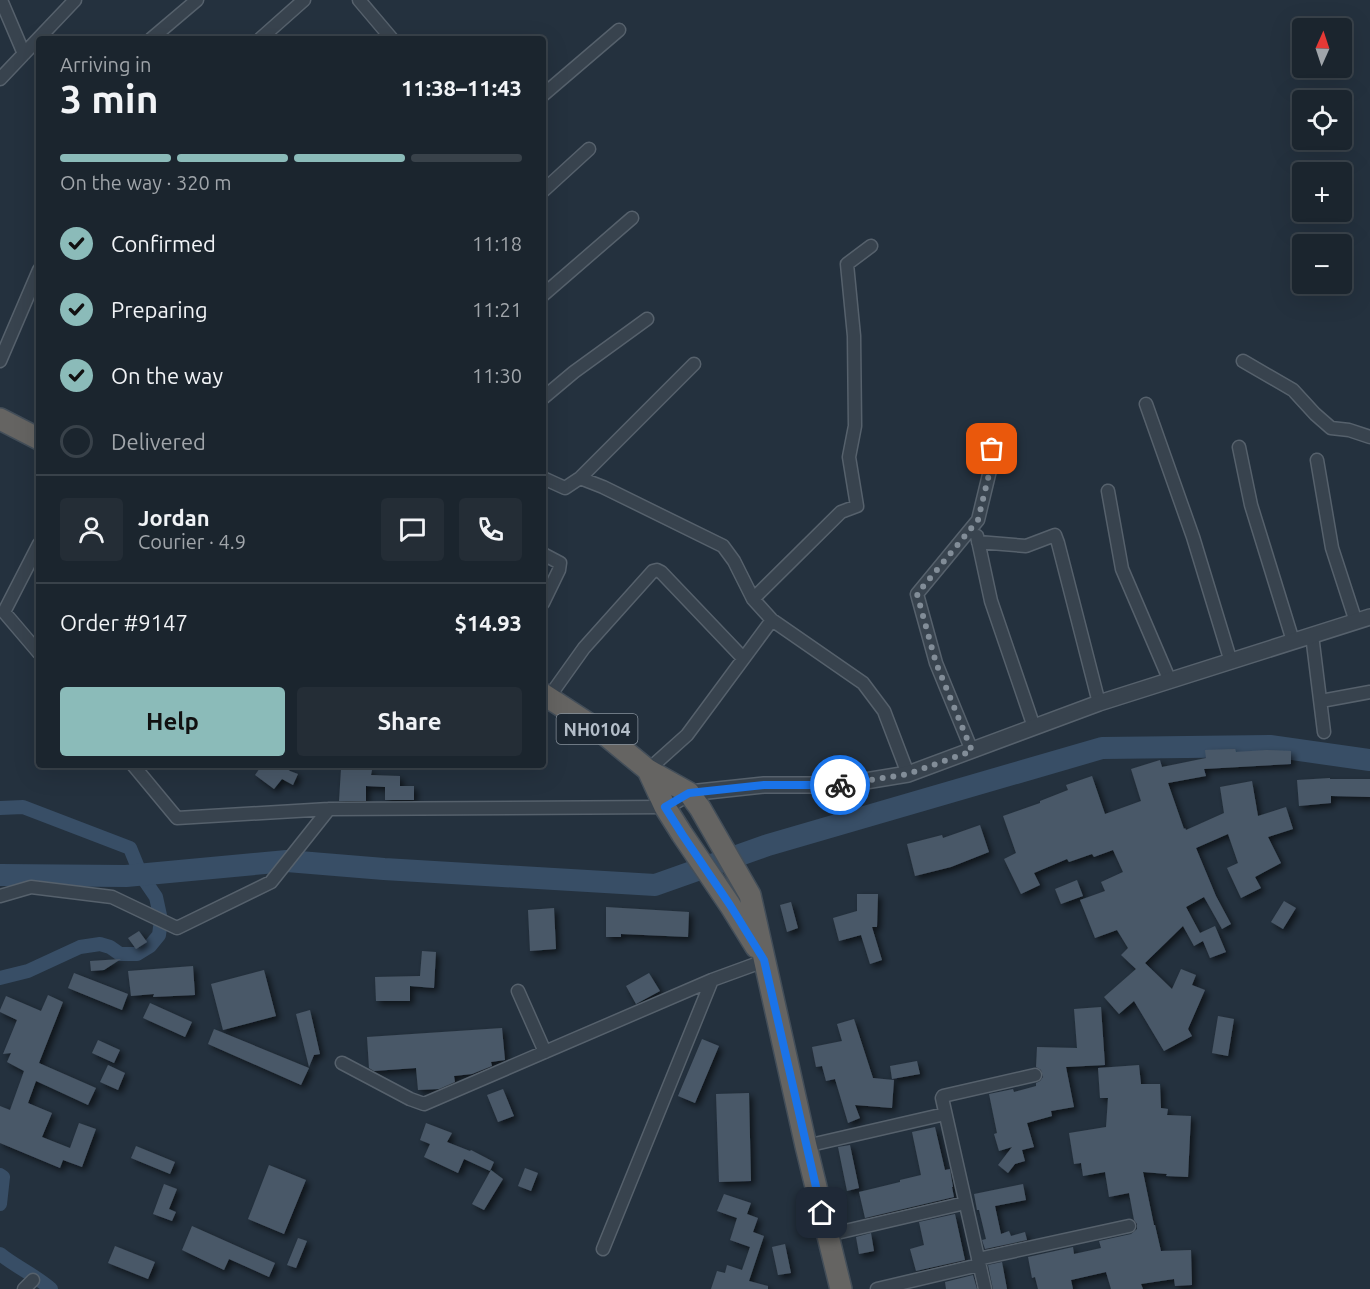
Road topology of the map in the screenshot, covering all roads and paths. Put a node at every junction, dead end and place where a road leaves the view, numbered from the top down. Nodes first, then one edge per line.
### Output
1 (75, 0) edge
2 (197, 0) edge
3 (304, 0) edge
4 (359, 0) edge
5 (4, 3) edge
6 (619, 30) dead end
7 (43, 36) edge
8 (155, 36) edge
9 (263, 36) edge
10 (384, 36) edge
11 (36, 44) edge
12 (24, 54) junction
13 (0, 79) edge
14 (546, 92) edge
15 (589, 149) dead end
16 (546, 188) edge
17 (632, 218) dead end
18 (871, 246) dead end
19 (36, 277) edge
20 (546, 292) edge
21 (647, 319) dead end
22 (0, 361) edge
23 (1243, 361) dead end
24 (694, 364) dead end
25 (546, 395) edge
26 (1146, 404) dead end
27 (0, 419) edge
28 (993, 436) dead end
29 (1370, 437) edge
30 (36, 438) edge
31 (1239, 447) dead end
32 (1317, 460) dead end
33 (580, 478) junction
34 (546, 479) edge
35 (1108, 491) dead end
36 (974, 524) junction
37 (978, 542) junction
38 (36, 550) edge
39 (546, 556) edge
40 (546, 597) edge
41 (753, 599) junction
42 (772, 620) junction
43 (1363, 620) edge
44 (1312, 635) junction
45 (1293, 641) junction
46 (36, 649) edge
47 (743, 658) junction
48 (1231, 662) junction
49 (1170, 681) junction
50 (1370, 692) edge
51 (546, 695) edge
52 (1321, 701) junction
53 (1099, 703) junction
54 (1034, 727) junction
55 (1324, 732) dead end
56 (972, 751) junction
57 (135, 768) edge
58 (648, 770) junction
59 (908, 774) junction
60 (694, 800) junction
61 (665, 807) junction
62 (328, 809) junction
63 (0, 896) edge
64 (764, 960) junction
65 (712, 980) junction
66 (518, 990) dead end
67 (545, 1052) junction
68 (342, 1063) dead end
69 (1035, 1075) dead end
70 (945, 1114) junction
71 (806, 1146) junction
72 (965, 1203) junction
73 (1129, 1226) dead end
74 (828, 1235) junction
75 (603, 1249) dead end
76 (979, 1262) junction
77 (841, 1289) edge
78 (877, 1289) edge
79 (985, 1289) edge

1 - 7 street
2 - 8 street
3 - 9 street
4 - 10 street
5 - 12 street
6 - 14 street
11 - 12 street
12 - 13 street
15 - 16 street
17 - 20 street
18 - 41 street
19 - 22 street
21 - 25 street
23 - 29 street
24 - 33 street
26 - 48 street
27 - 30 highway
28 - 36 street
31 - 45 street
32 - 43 street
33 - 34 street
33 - 41 street
35 - 49 street
36 - 37 street
36 - 56 street
37 - 53 street
37 - 54 street
38 - 46 street
39 - 40 street
41 - 42 street
42 - 47 street
42 - 59 street
43 - 44 street
44 - 45 street
44 - 52 street
45 - 48 street
47 - 51 street
47 - 58 street
48 - 49 street
49 - 53 street
50 - 52 street
51 - 58 highway, NH0104
52 - 55 street
53 - 54 street
54 - 56 street
56 - 59 street
57 - 62 street
58 - 60 highway, NH0104
58 - 61 highway, NH0104
59 - 60 street
60 - 61 street
60 - 64 highway, NH0104
61 - 62 street
61 - 64 highway, NH0104
62 - 63 street
64 - 65 street
64 - 71 highway, NH0104
65 - 67 street
65 - 75 street
66 - 67 street
67 - 68 street
69 - 70 street
70 - 71 street
70 - 72 street
71 - 74 highway, NH0104
72 - 74 street
72 - 76 street
73 - 76 street
74 - 77 highway, NH0104
76 - 78 street
76 - 79 street

